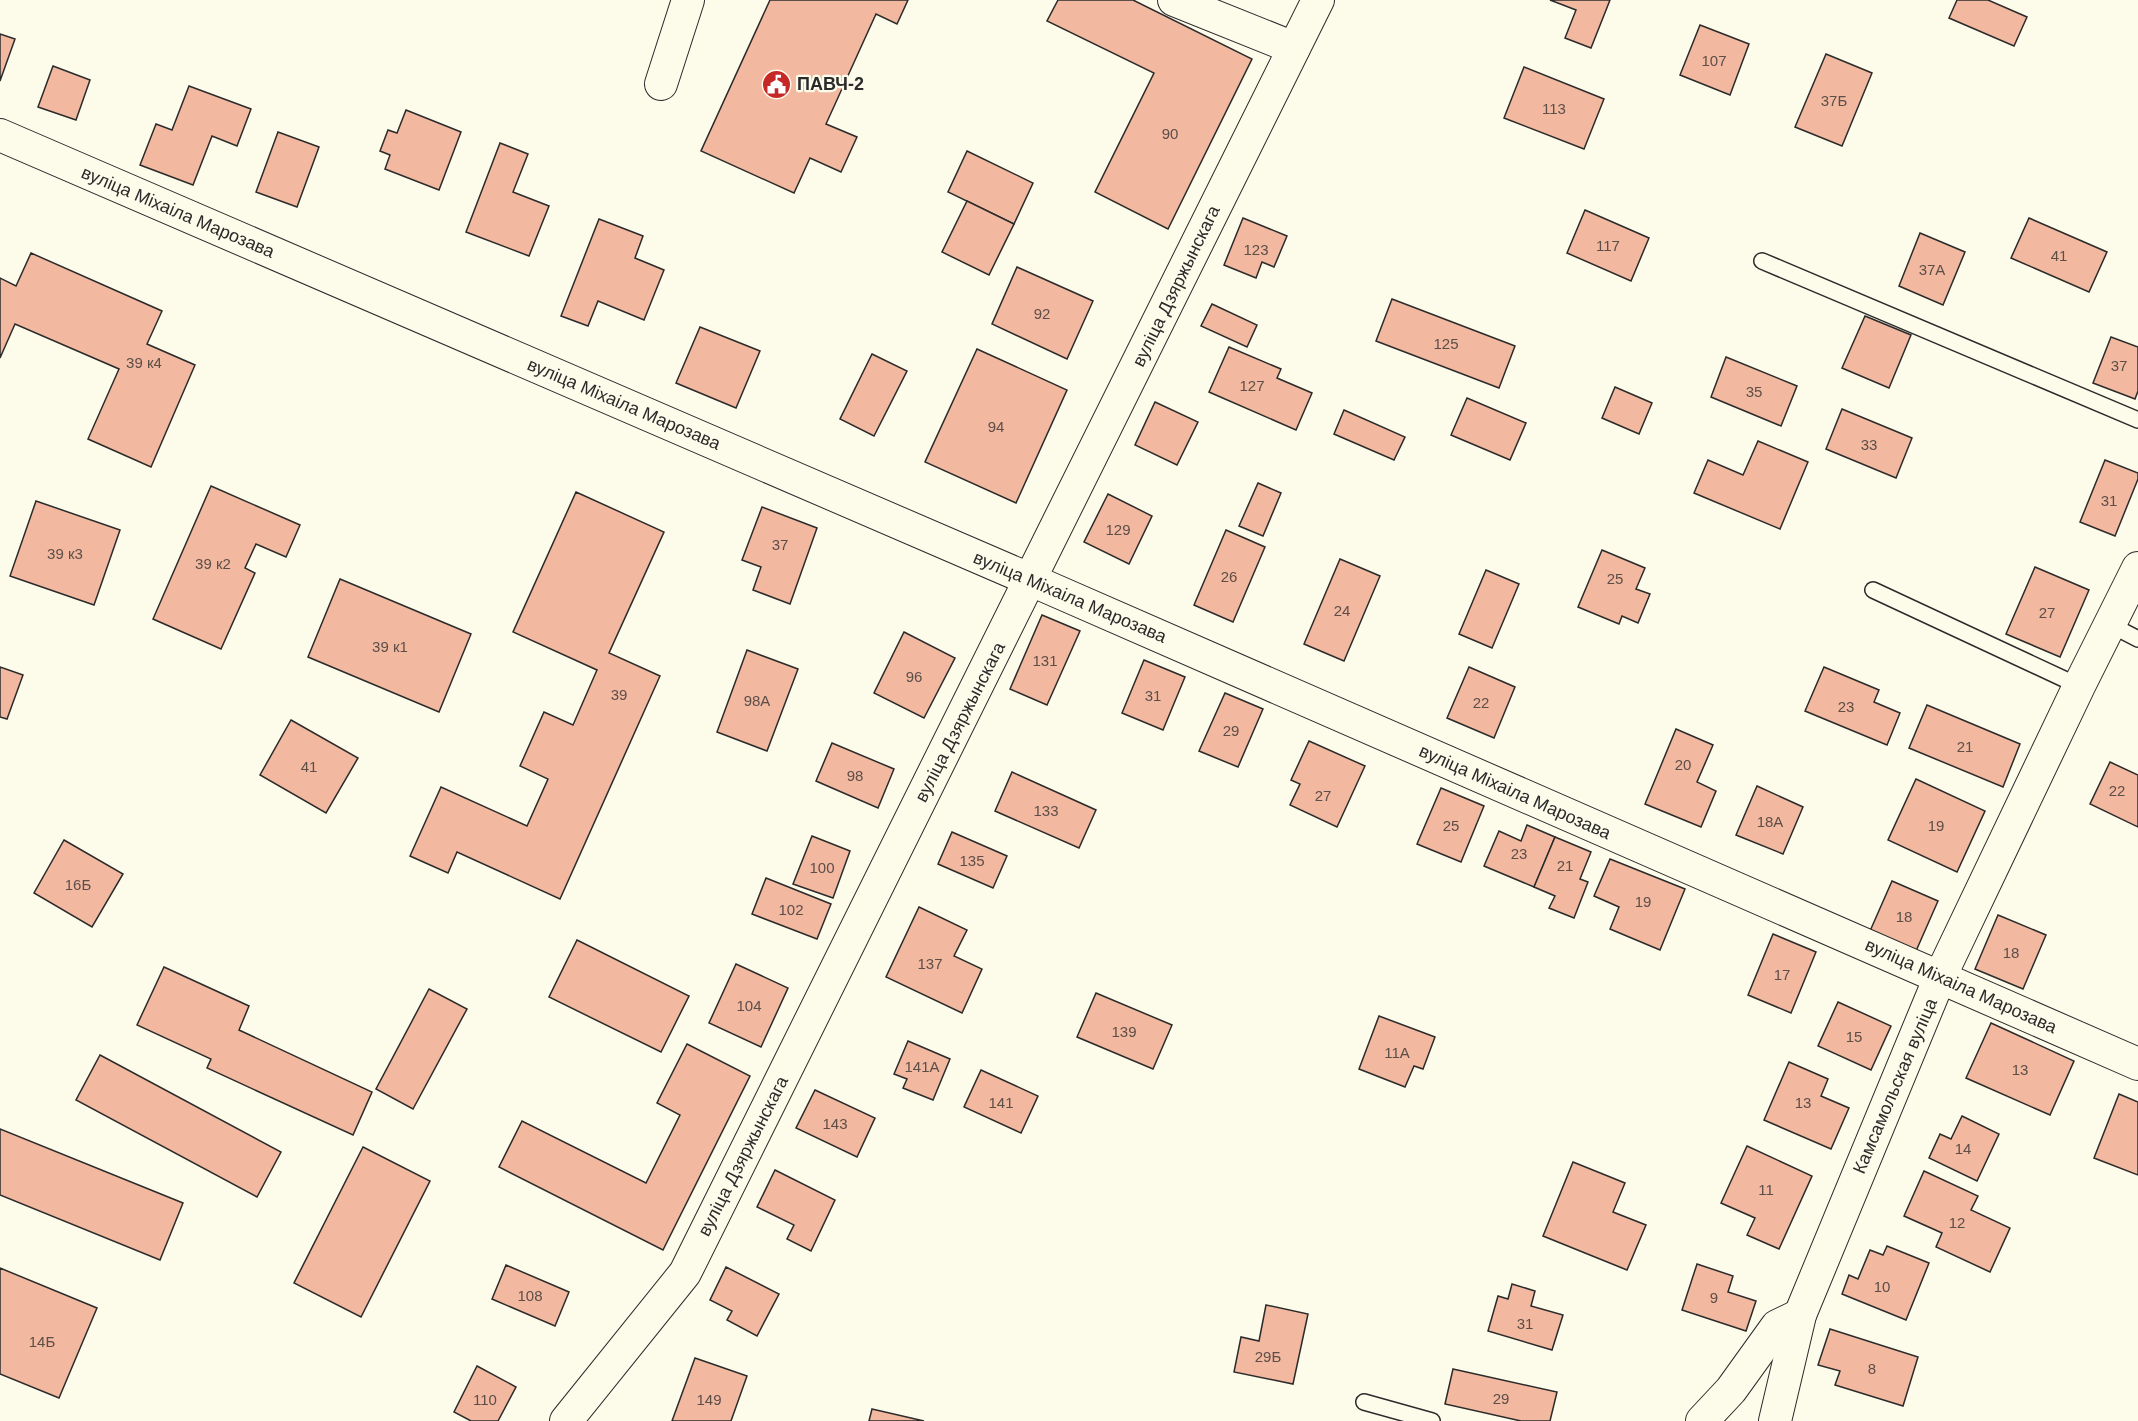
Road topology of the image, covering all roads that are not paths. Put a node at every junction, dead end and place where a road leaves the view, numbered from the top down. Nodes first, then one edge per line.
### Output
1 (688, 0) edge
2 (1174, 0) edge
3 (1318, 0) edge
4 (1294, 48) junction
5 (661, 84) dead end
6 (0, 135) edge
7 (1762, 261) dead end
8 (2138, 420) edge
9 (2138, 568) edge
10 (1031, 580) junction
11 (1873, 590) dead end
12 (2110, 625) junction
13 (2138, 639) edge
14 (2079, 686) junction
15 (1940, 977) junction
16 (2138, 1064) edge
17 (1800, 1315) junction
18 (1364, 1402) dead end
19 (566, 1421) edge
20 (1432, 1421) edge
21 (1702, 1421) edge
22 (1774, 1421) edge

1 - 5 street
2 - 4 street
3 - 4 street, вуліца Дзяржынскага
4 - 10 street, вуліца Дзяржынскага
6 - 10 street, вуліца Міхаіла Марозава
7 - 8 lane
9 - 12 street, Камсамольская вуліца
10 - 15 street, вуліца Міхаіла Марозава
10 - 19 street, вуліца Дзяржынскага
11 - 14 lane
12 - 13 lane
12 - 14 street, Камсамольская вуліца
14 - 15 street, Камсамольская вуліца
15 - 16 street, вуліца Міхаіла Марозава
15 - 17 street, Камсамольская вуліца
17 - 21 street
17 - 22 street, Камсамольская вуліца
18 - 20 lane

